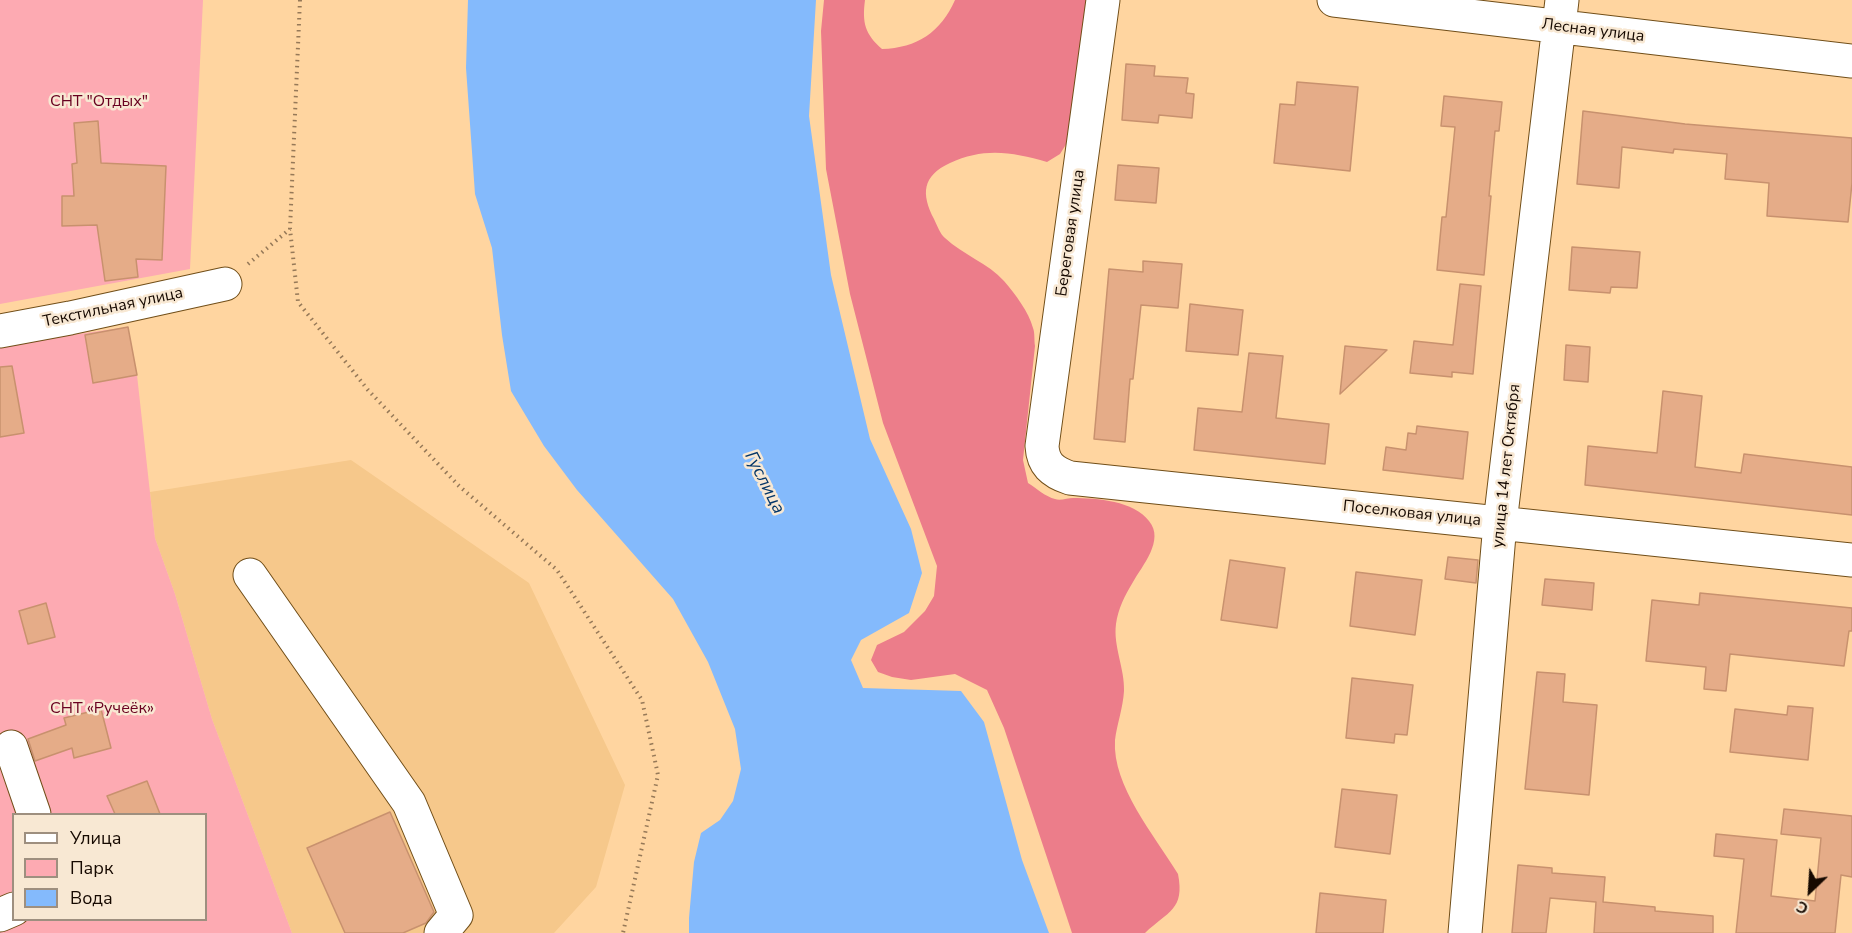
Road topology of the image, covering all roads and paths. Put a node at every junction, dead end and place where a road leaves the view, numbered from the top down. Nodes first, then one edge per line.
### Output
1 (300, 0) edge
2 (1103, 0) edge
3 (1334, 0) edge
4 (1561, 13) edge
5 (1852, 61) edge
6 (290, 229) junction
7 (225, 284) joint
8 (0, 331) edge
9 (1047, 465) joint
10 (1500, 523) junction
11 (1852, 560) edge
12 (250, 575) dead end
13 (10, 747) dead end
14 (33, 813) edge
15 (441, 933) edge
16 (623, 933) edge
17 (1464, 933) edge

1 - 6 path
2 - 9 street, Береговая улица
3 - 4 street, Лесная улица
4 - 5 street, Лесная улица
4 - 10 street, улица 14 лет Октября
6 - 7 path
6 - 16 path
7 - 8 street, Текстильная улица
9 - 10 street, Поселковая улица
10 - 11 street, Поселковая улица
10 - 17 street, улица 14 лет Октября
12 - 15 street
13 - 14 street

